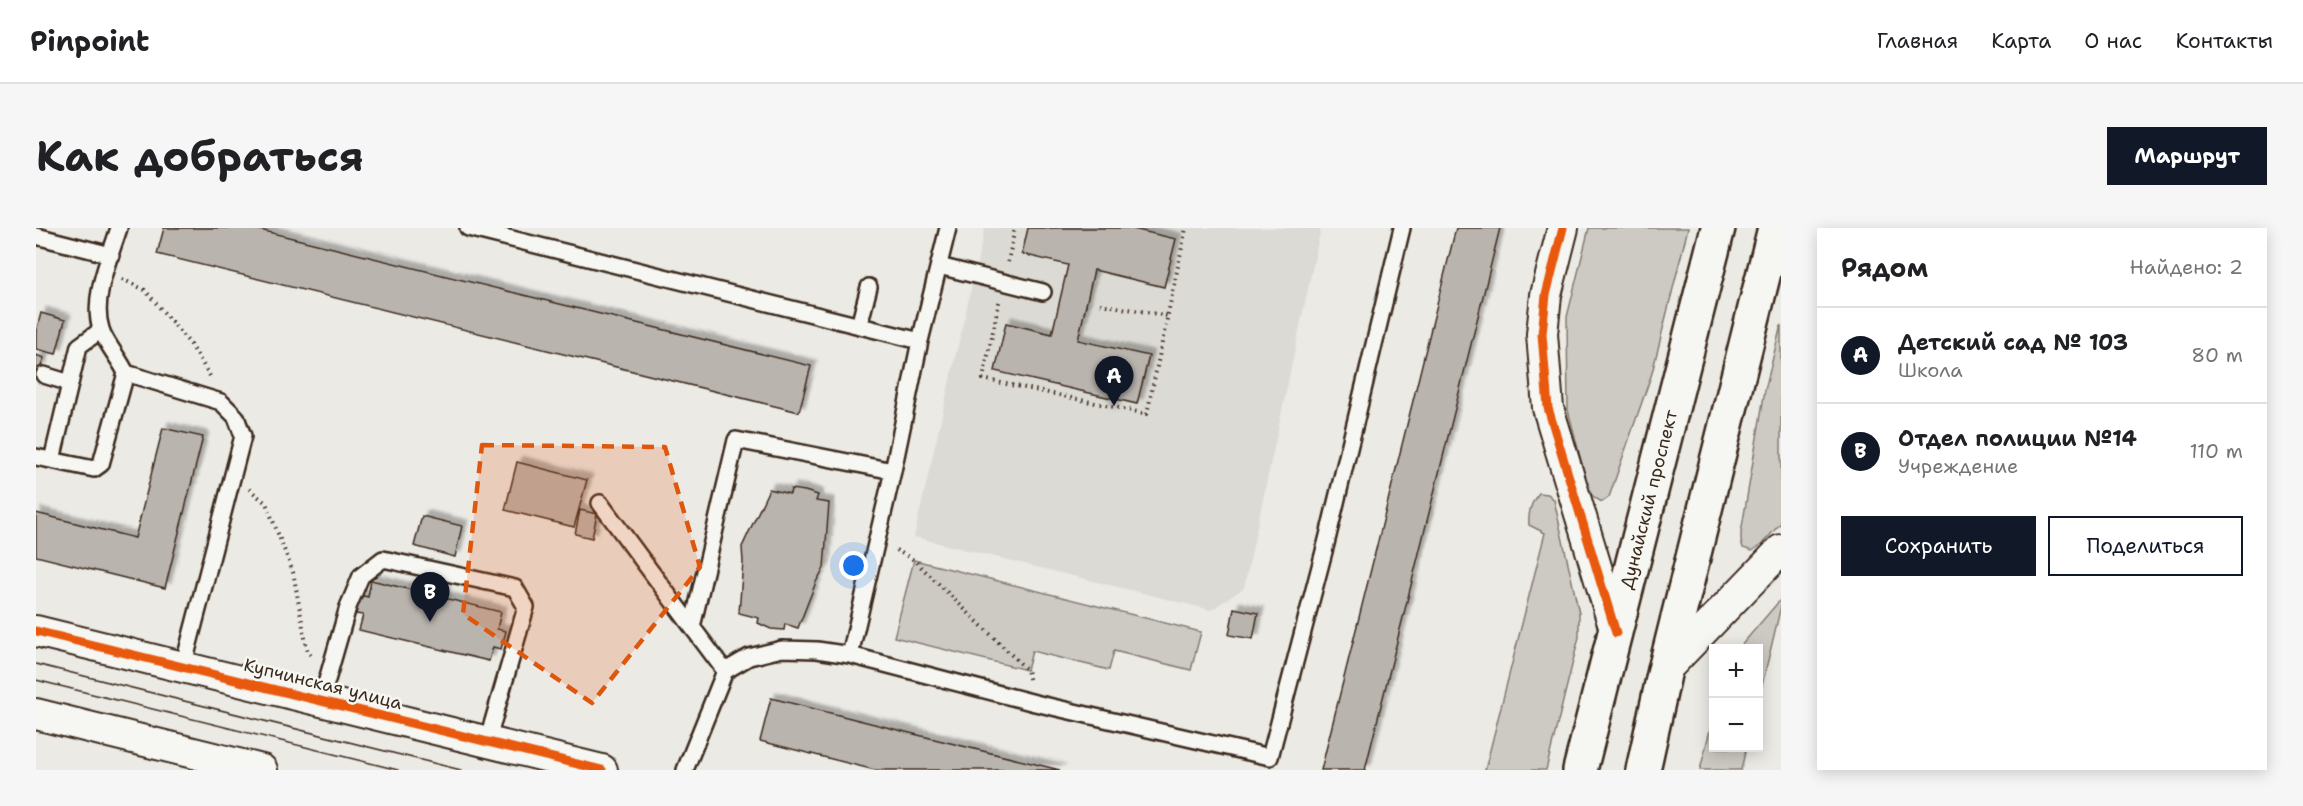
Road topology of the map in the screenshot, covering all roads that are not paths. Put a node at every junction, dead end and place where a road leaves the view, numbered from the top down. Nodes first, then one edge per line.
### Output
1 (119, 228) edge
2 (468, 228) edge
3 (948, 228) edge
4 (1402, 228) edge
5 (1563, 228) edge
6 (1718, 228) edge
7 (1775, 228) edge
8 (36, 236) edge
9 (111, 255) junction
10 (939, 266) junction
11 (869, 288) dead end
12 (1043, 292) dead end
13 (860, 326) junction
14 (101, 330) junction
15 (920, 341) junction
16 (126, 373) junction
17 (44, 375) dead end
18 (70, 383) junction
19 (36, 457) edge
20 (52, 460) junction
21 (893, 471) junction
22 (600, 503) dead end
23 (1781, 550) edge
24 (692, 627) junction
25 (36, 631) edge
26 (1616, 633) junction
27 (850, 655) junction
28 (183, 667) junction
29 (1665, 670) junction
30 (725, 671) junction
31 (321, 701) junction
32 (36, 714) edge
33 (487, 742) junction
34 (189, 761) edge
35 (262, 770) edge
36 (602, 770) edge
37 (685, 770) edge
38 (1580, 770) edge
39 (1643, 770) edge

1 - 9 lane
2 - 13 lane
3 - 10 lane
4 - 27 lane
5 - 26 street
6 - 26 main road, Дунайский проспект
7 - 29 main road
8 - 9 lane
9 - 14 lane
10 - 12 lane
10 - 15 lane
11 - 13 lane
13 - 15 lane
14 - 16 lane
14 - 18 lane
15 - 21 lane
16 - 20 lane
16 - 28 lane
17 - 18 lane
18 - 20 lane
19 - 20 lane
21 - 24 lane
21 - 27 lane
22 - 24 lane
23 - 29 street
24 - 30 lane
25 - 28 street, Купчинская улица
26 - 38 main road, Дунайский проспект
27 - 30 lane
28 - 31 street, Купчинская улица
29 - 39 main road
30 - 37 lane
31 - 33 street, Купчинская улица
31 - 33 lane
32 - 34 street
33 - 36 street, Купчинская улица
34 - 35 street

